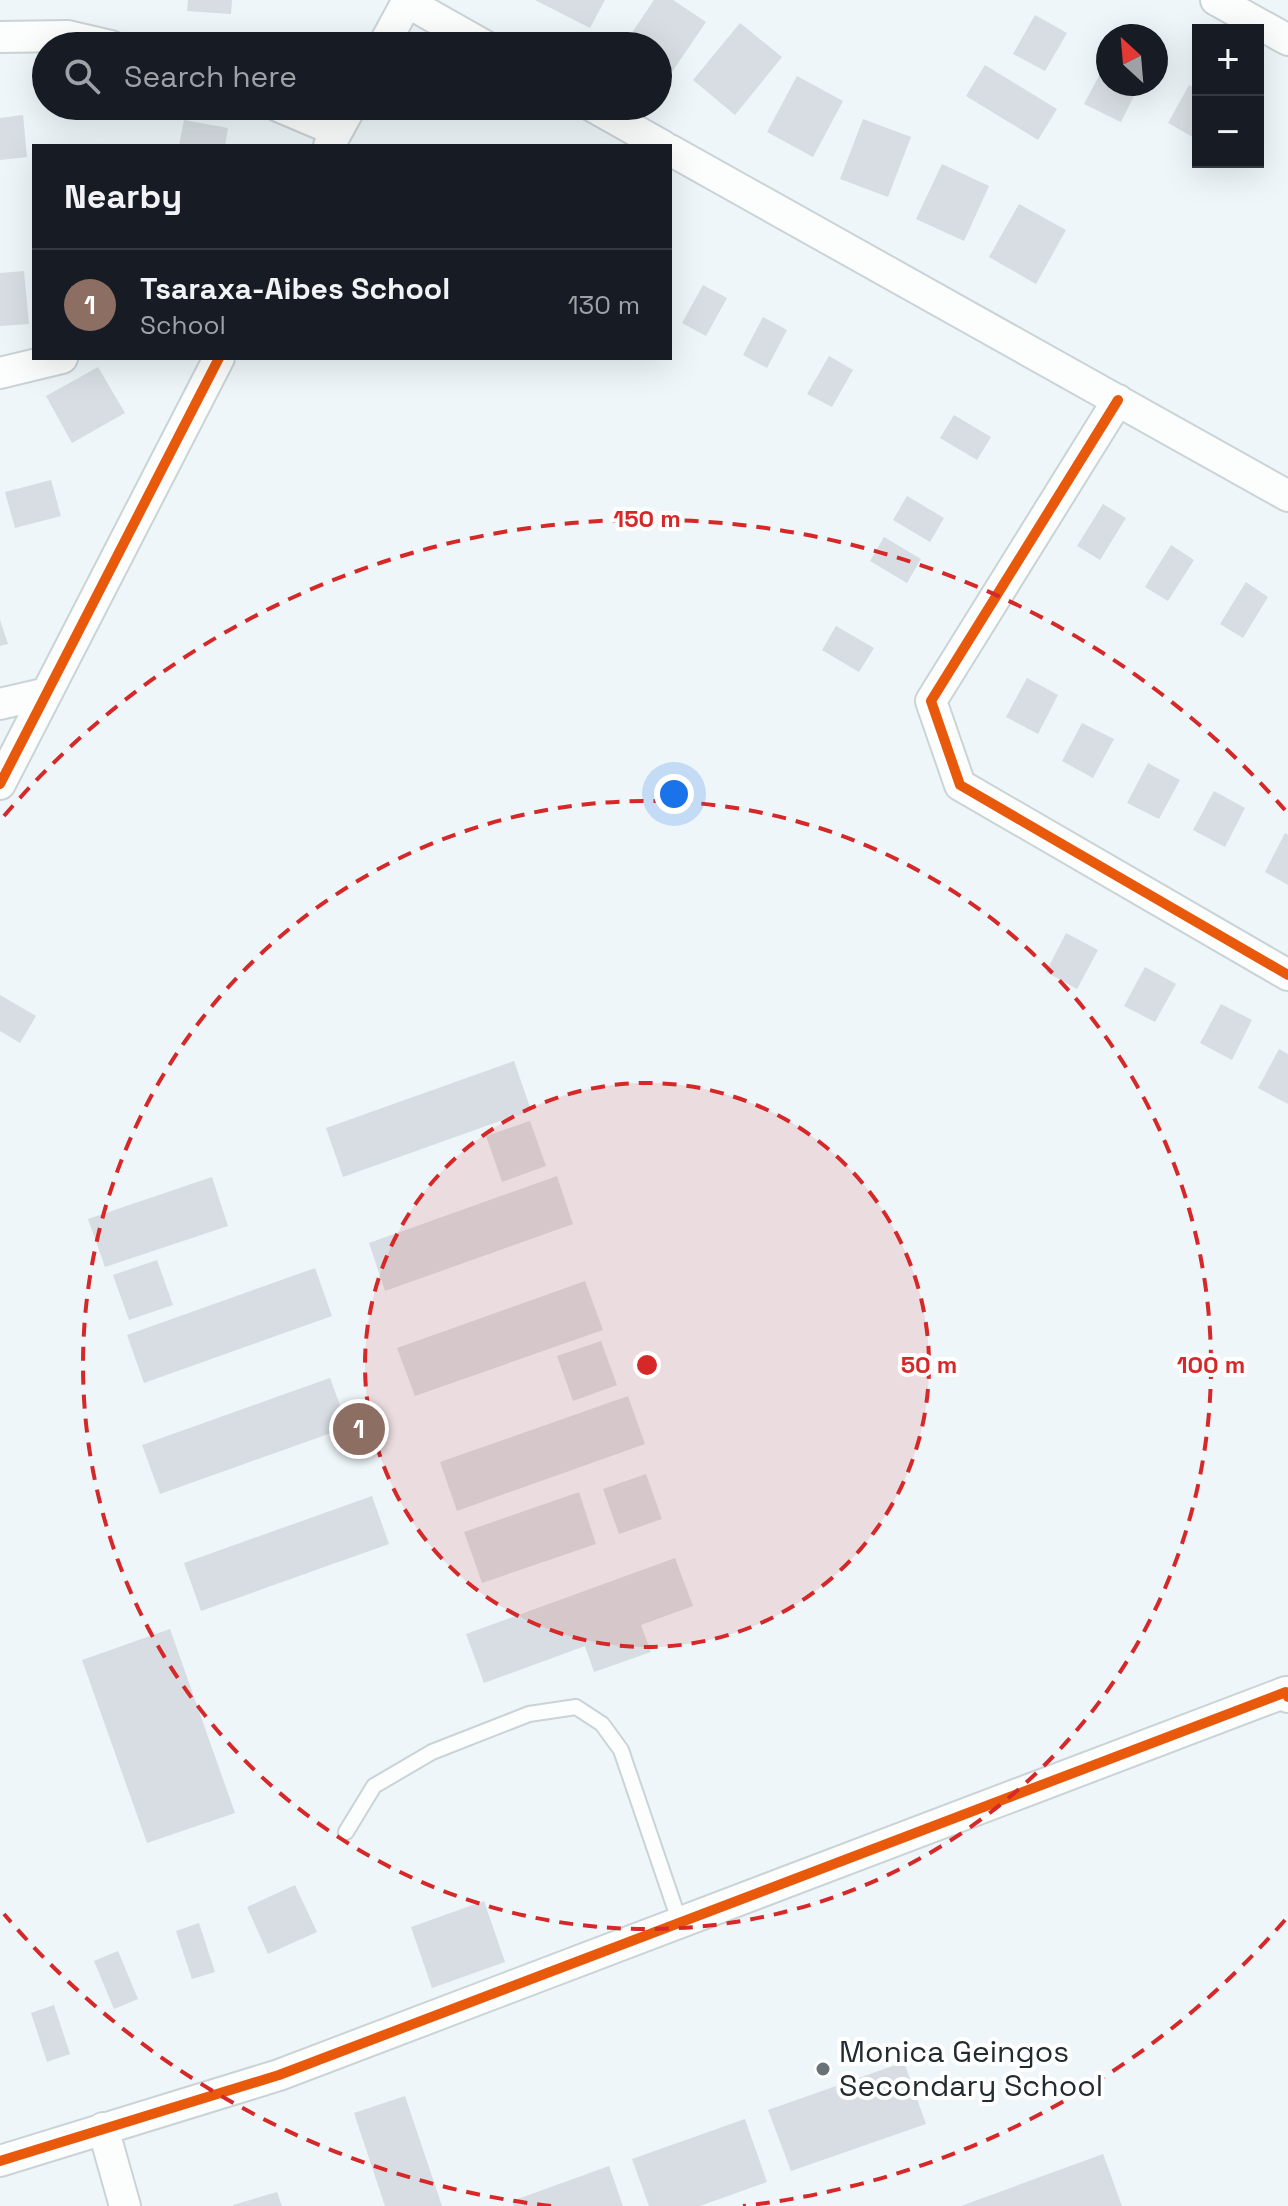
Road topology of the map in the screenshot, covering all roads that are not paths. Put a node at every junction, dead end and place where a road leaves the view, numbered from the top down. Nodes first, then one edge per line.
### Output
1 (1216, 0) edge
2 (408, 1) edge
3 (391, 32) edge
4 (461, 32) edge
5 (0, 37) edge
6 (32, 37) edge
7 (1288, 40) edge
8 (317, 120) edge
9 (617, 120) edge
10 (339, 128) edge
11 (659, 144) edge
12 (672, 151) edge
13 (54, 360) edge
14 (218, 360) edge
15 (0, 373) edge
16 (1118, 400) junction
17 (1288, 496) edge
18 (47, 693) junction
19 (0, 704) edge
20 (0, 784) edge
21 (1288, 975) edge
22 (1287, 1693) edge
23 (346, 1832) dead end
24 (680, 1923) junction
25 (103, 2128) junction
26 (0, 2161) edge
27 (125, 2206) edge

1 - 7 street
2 - 3 street
2 - 4 street
5 - 6 street
8 - 10 street
9 - 11 street
12 - 16 street
13 - 15 street
14 - 18 street
16 - 17 street
16 - 21 street
18 - 19 street
18 - 20 street
22 - 24 street
23 - 24 lane
24 - 25 street
25 - 26 street
25 - 27 street

